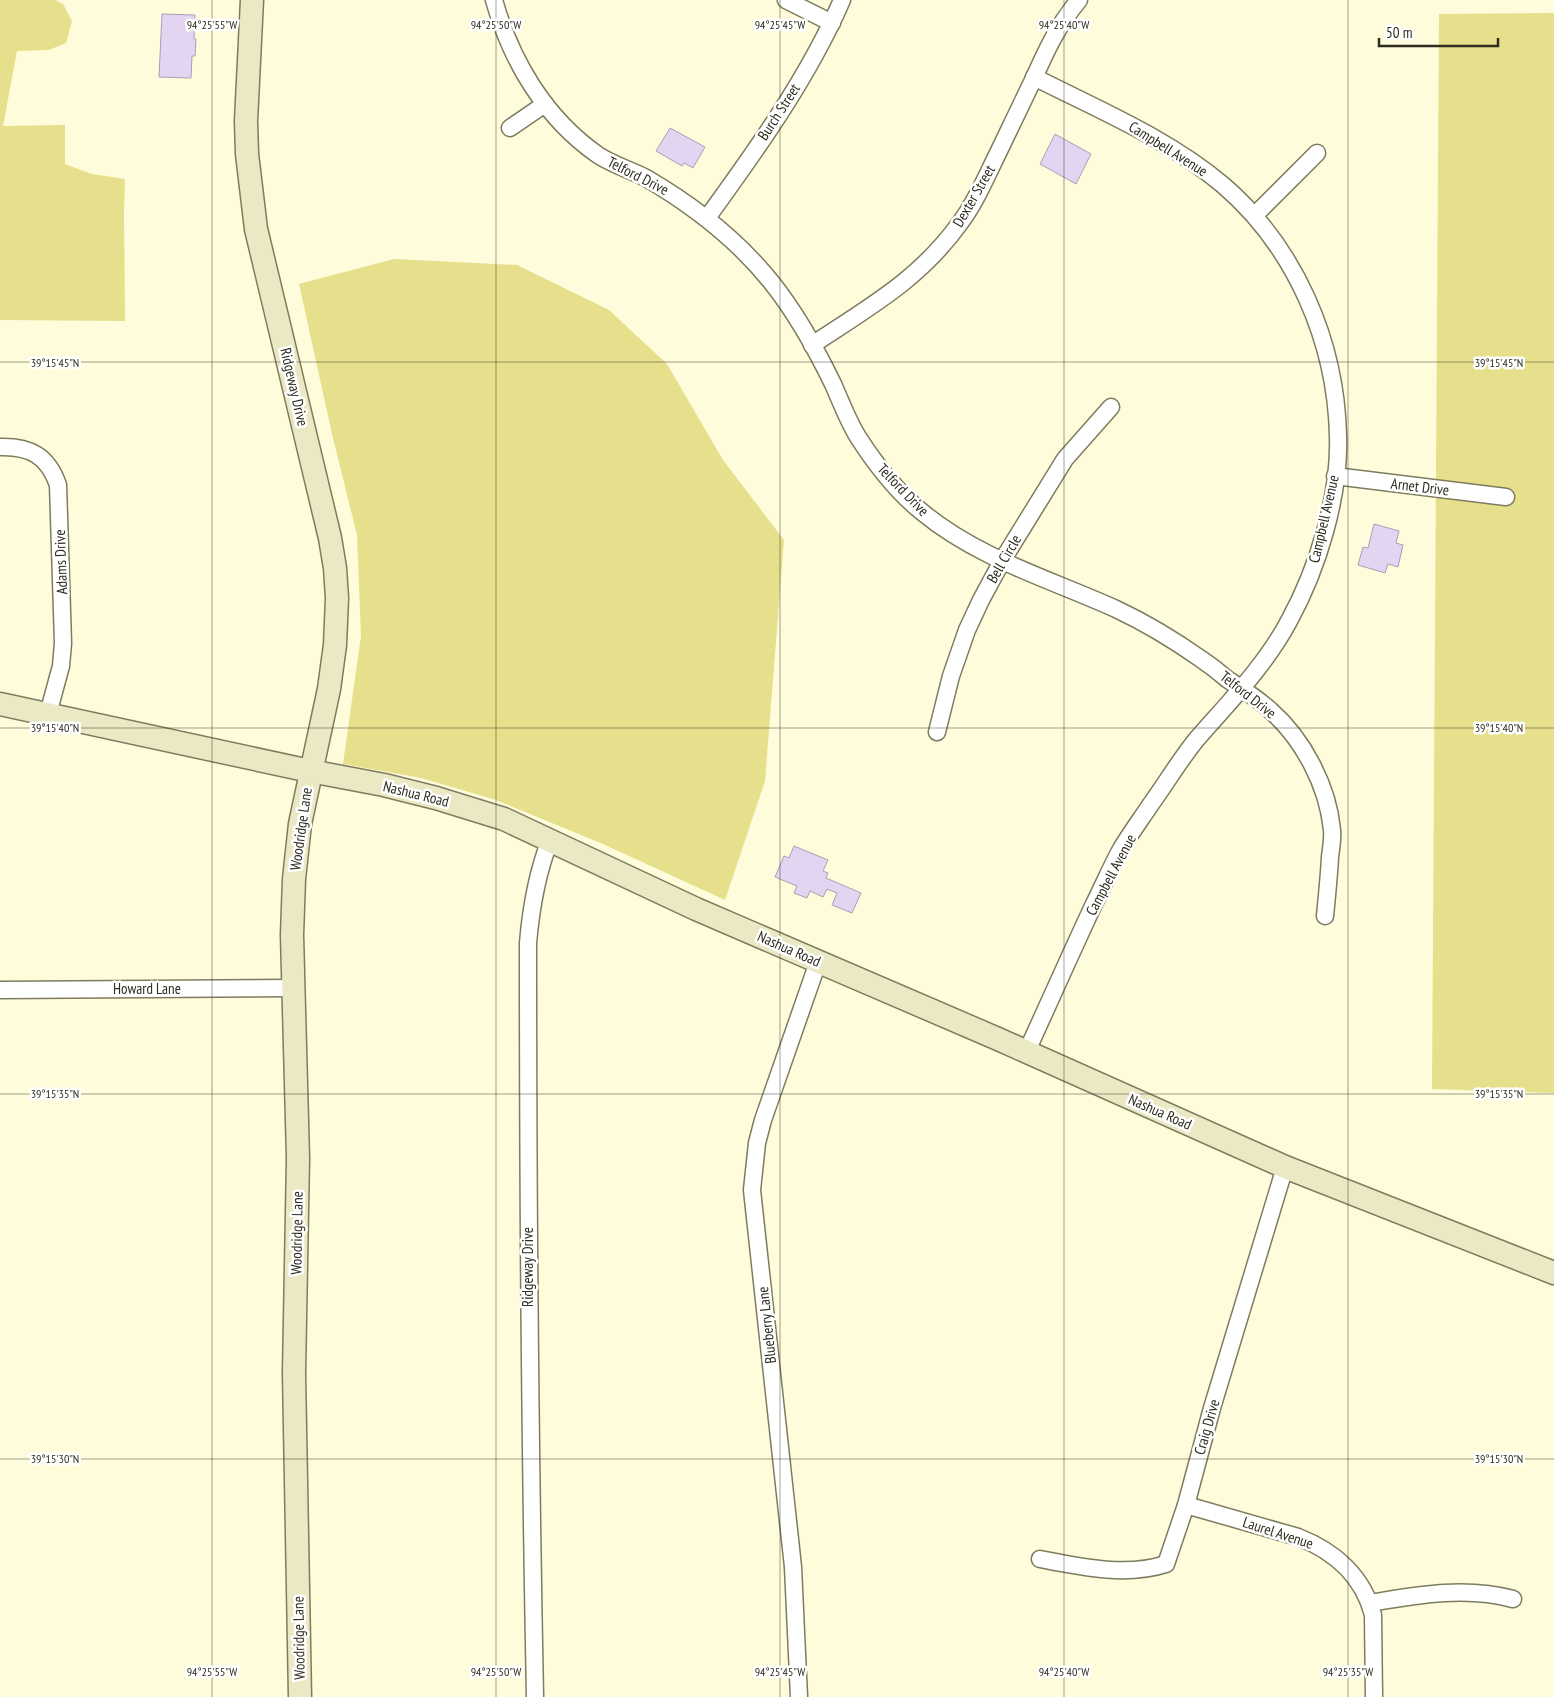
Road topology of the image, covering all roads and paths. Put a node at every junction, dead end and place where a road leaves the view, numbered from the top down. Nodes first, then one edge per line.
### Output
1 (252, 0) edge
2 (494, 0) edge
3 (786, 0) edge
4 (842, 0) edge
5 (1079, 0) edge
6 (832, 23) junction
7 (1034, 77) junction
8 (545, 104) junction
9 (510, 128) dead end
10 (1317, 153) dead end
11 (1254, 215) junction
12 (707, 218) junction
13 (812, 345) junction
14 (1111, 407) dead end
15 (0, 447) edge
16 (1335, 476) junction
17 (1506, 497) dead end
18 (1002, 561) junction
19 (1242, 688) junction
20 (0, 704) edge
21 (48, 714) junction
22 (937, 732) dead end
23 (310, 771) junction
24 (550, 840) junction
25 (1325, 916) dead end
26 (818, 962) junction
27 (294, 988) junction
28 (0, 990) edge
29 (1026, 1052) junction
30 (1285, 1167) junction
31 (1554, 1273) edge
32 (1186, 1505) junction
33 (1040, 1559) dead end
34 (1513, 1599) dead end
35 (1370, 1603) junction
36 (300, 1697) edge
37 (534, 1697) edge
38 (799, 1697) edge
39 (1374, 1697) edge

1 - 23 street, Ridgeway Drive
2 - 8 street, Telford Drive
3 - 6 street
4 - 6 street, Burch Street
5 - 7 street, Dexter Street
6 - 12 street, Burch Street
7 - 11 street, Campbell Avenue
7 - 13 street, Dexter Street
8 - 9 street
8 - 12 street, Telford Drive
10 - 11 street
11 - 16 street, Campbell Avenue
12 - 13 street, Telford Drive
13 - 18 street, Telford Drive
14 - 18 street, Bell Circle
15 - 21 street, Adams Drive
16 - 17 street, Arnet Drive
16 - 19 street, Campbell Avenue
18 - 19 street, Telford Drive
18 - 22 street, Bell Circle
19 - 25 street, Telford Drive
19 - 29 street, Campbell Avenue
20 - 21 street, Nashua Road
21 - 23 street, Nashua Road
23 - 24 street, Nashua Road
23 - 27 street, Woodridge Lane
24 - 26 street, Nashua Road
24 - 37 street, Ridgeway Drive
26 - 29 street, Nashua Road
26 - 38 street, Blueberry Lane
27 - 28 street, Howard Lane
27 - 36 street, Woodridge Lane
29 - 30 street, Nashua Road
30 - 31 street, Nashua Road
30 - 32 street, Craig Drive
32 - 33 street, Craig Drive
32 - 35 street, Laurel Avenue
34 - 35 street
35 - 39 street, Laurel Avenue

